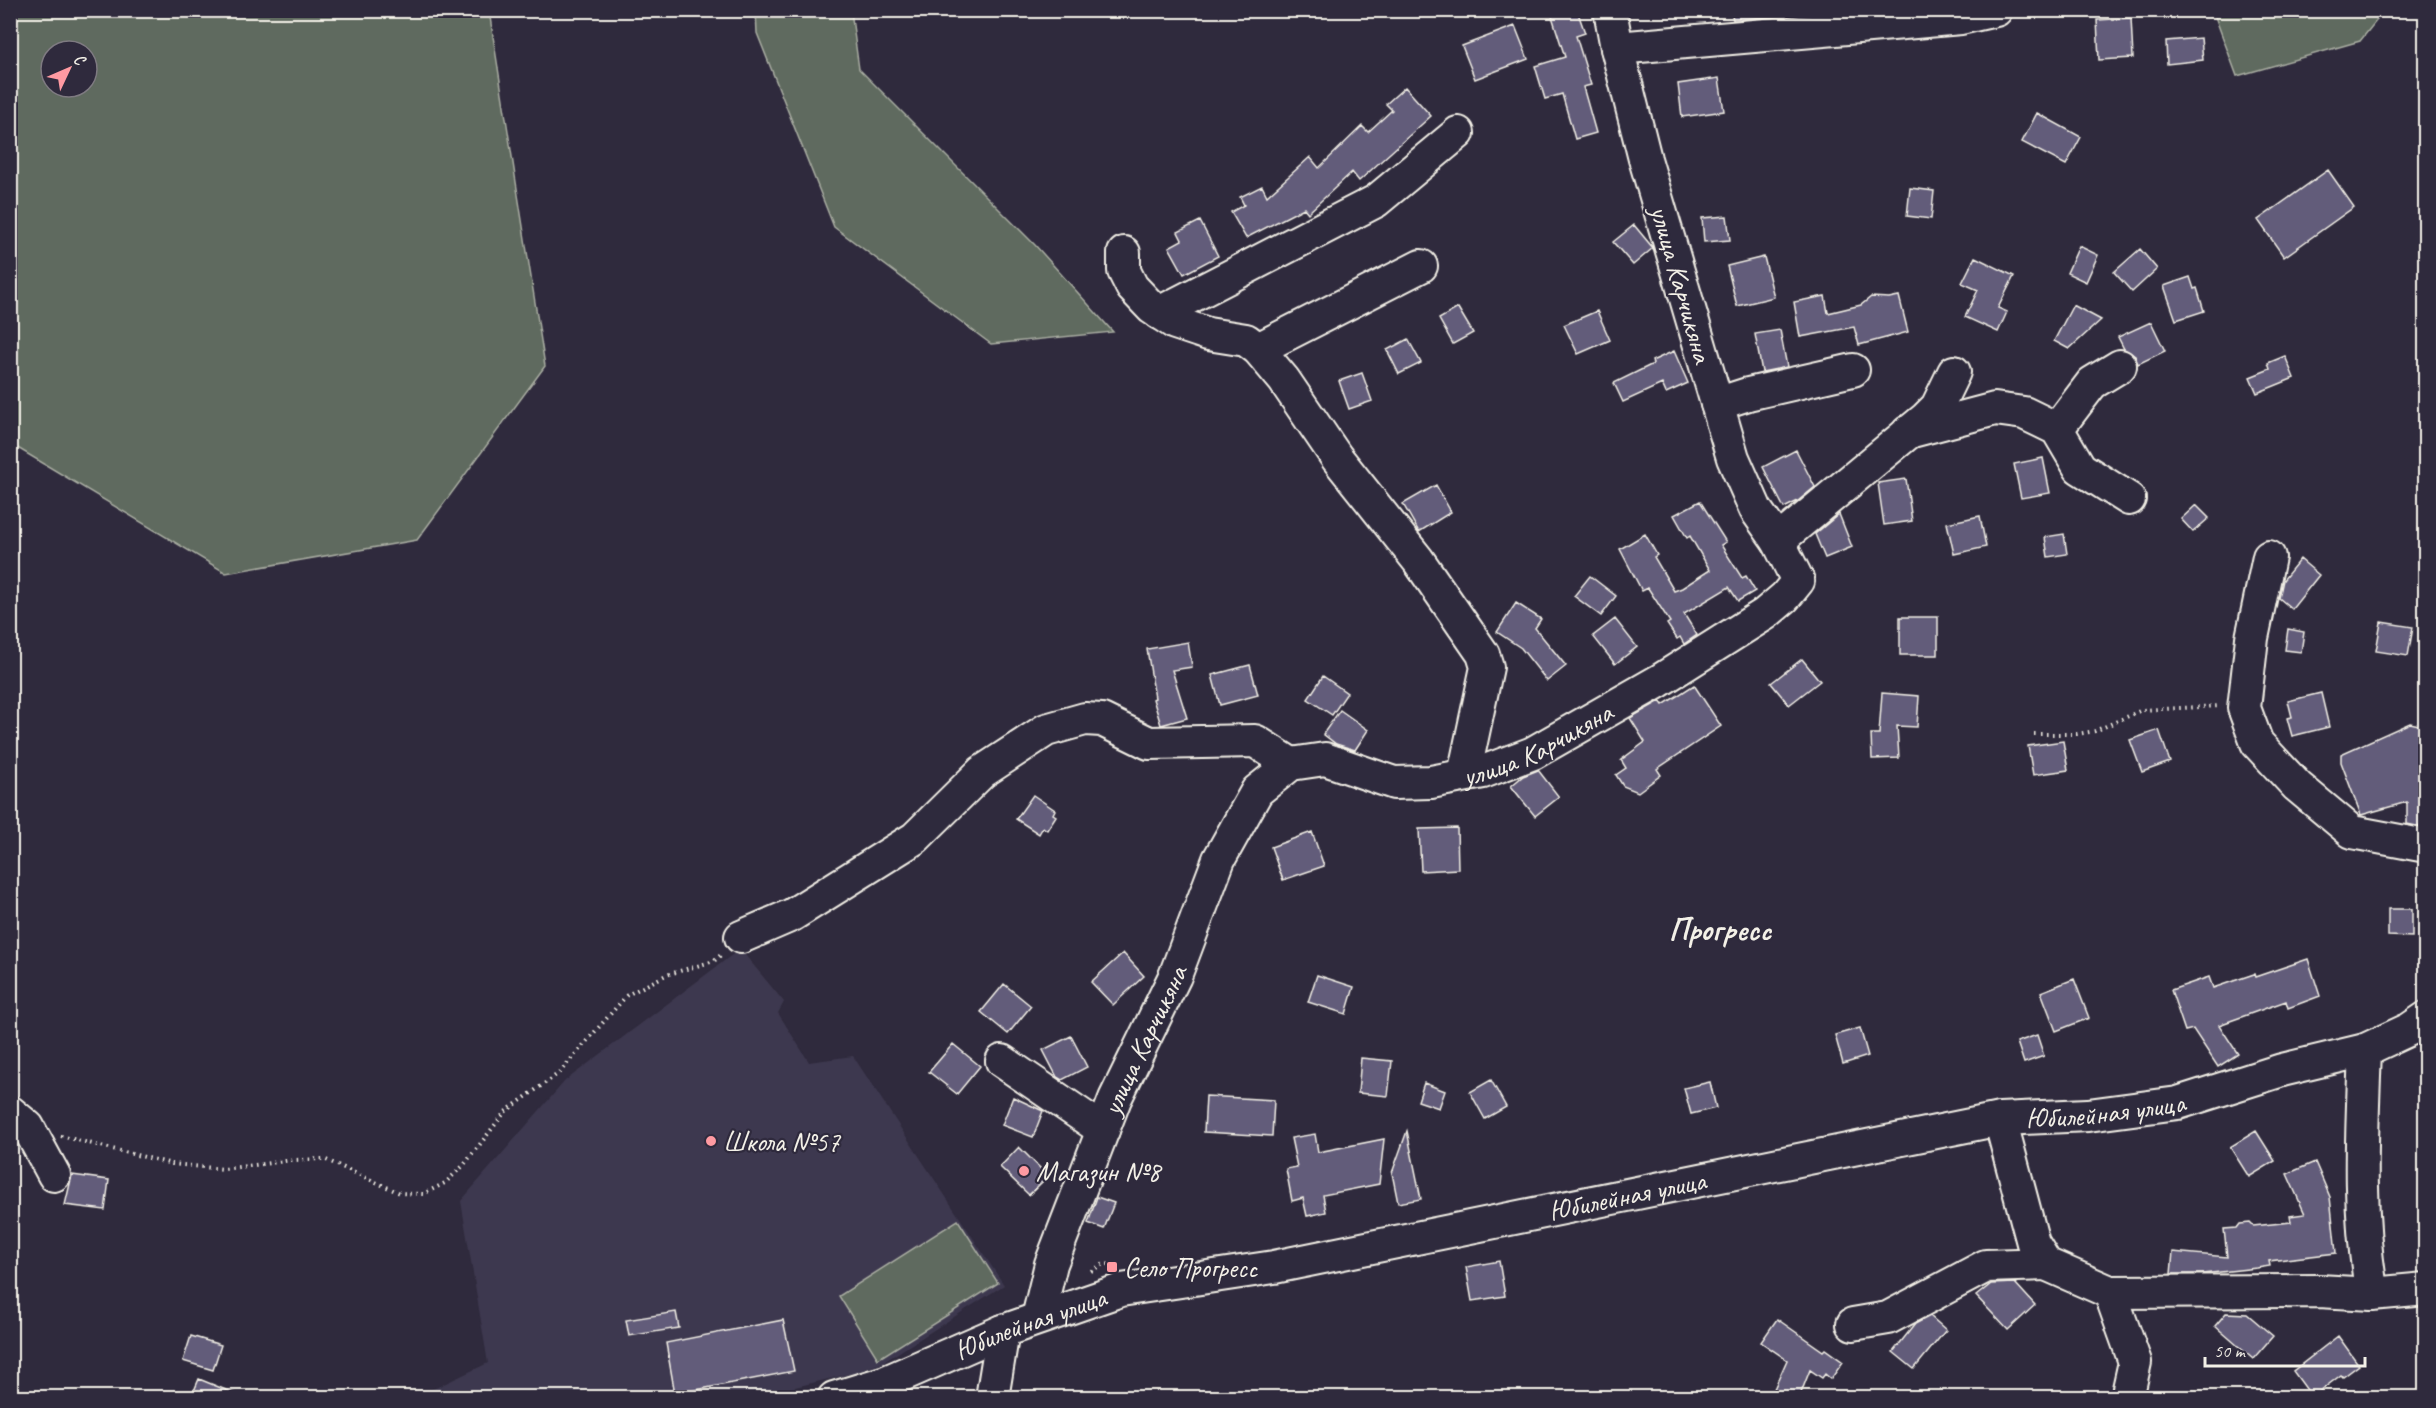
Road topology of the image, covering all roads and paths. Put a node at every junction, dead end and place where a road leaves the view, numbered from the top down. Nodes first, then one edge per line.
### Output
1 (1610, 10) edge
2 (1996, 10) edge
3 (1617, 48) junction
4 (1458, 133) dead end
5 (1124, 253) dead end
6 (1421, 267) dead end
7 (1159, 313) junction
8 (1258, 349) junction
9 (2120, 366) dead end
10 (1853, 370) dead end
11 (1954, 372) dead end
12 (1717, 404) junction
13 (2057, 429) junction
14 (1908, 432) junction
15 (2129, 499) dead end
16 (1778, 541) junction
17 (2269, 557) dead end
18 (2244, 708) junction
19 (2034, 734) dead end
20 (1291, 764) junction
21 (1464, 775) junction
22 (2426, 846) edge
23 (741, 937) joint
24 (2426, 1018) edge
25 (2365, 1050) junction
26 (1002, 1061) dead end
27 (2000, 1119) junction
28 (20, 1120) edge
29 (1102, 1130) junction
30 (54, 1175) dead end
31 (2046, 1264) junction
32 (2426, 1289) edge
33 (2110, 1292) junction
34 (2372, 1294) junction
35 (1038, 1318) junction
36 (1853, 1324) dead end
37 (1003, 1331) junction
38 (834, 1398) edge
39 (992, 1398) edge
40 (2127, 1398) edge

1 - 3 street, улица Карчикяна
2 - 3 street
3 - 12 street, улица Карчикяна
4 - 7 street
5 - 7 street
6 - 8 street
7 - 8 street
8 - 21 street
9 - 13 street
10 - 12 street
11 - 14 street
12 - 16 street, улица Карчикяна
13 - 14 street
13 - 15 street
14 - 16 street
16 - 21 street, улица Карчикяна
17 - 18 street
18 - 19 path
18 - 22 street
20 - 21 street, улица Карчикяна
20 - 23 street
20 - 29 street, улица Карчикяна
23 - 28 path
24 - 25 street, Юбилейная улица
25 - 27 street, Юбилейная улица
25 - 34 street
26 - 29 street
27 - 31 street
27 - 35 street, Юбилейная улица
28 - 30 street
29 - 35 street, улица Карчикяна
31 - 33 street
31 - 36 street
32 - 34 street
33 - 34 street
33 - 40 street
35 - 37 street, Юбилейная улица
37 - 38 street, Юбилейная улица
37 - 39 street

